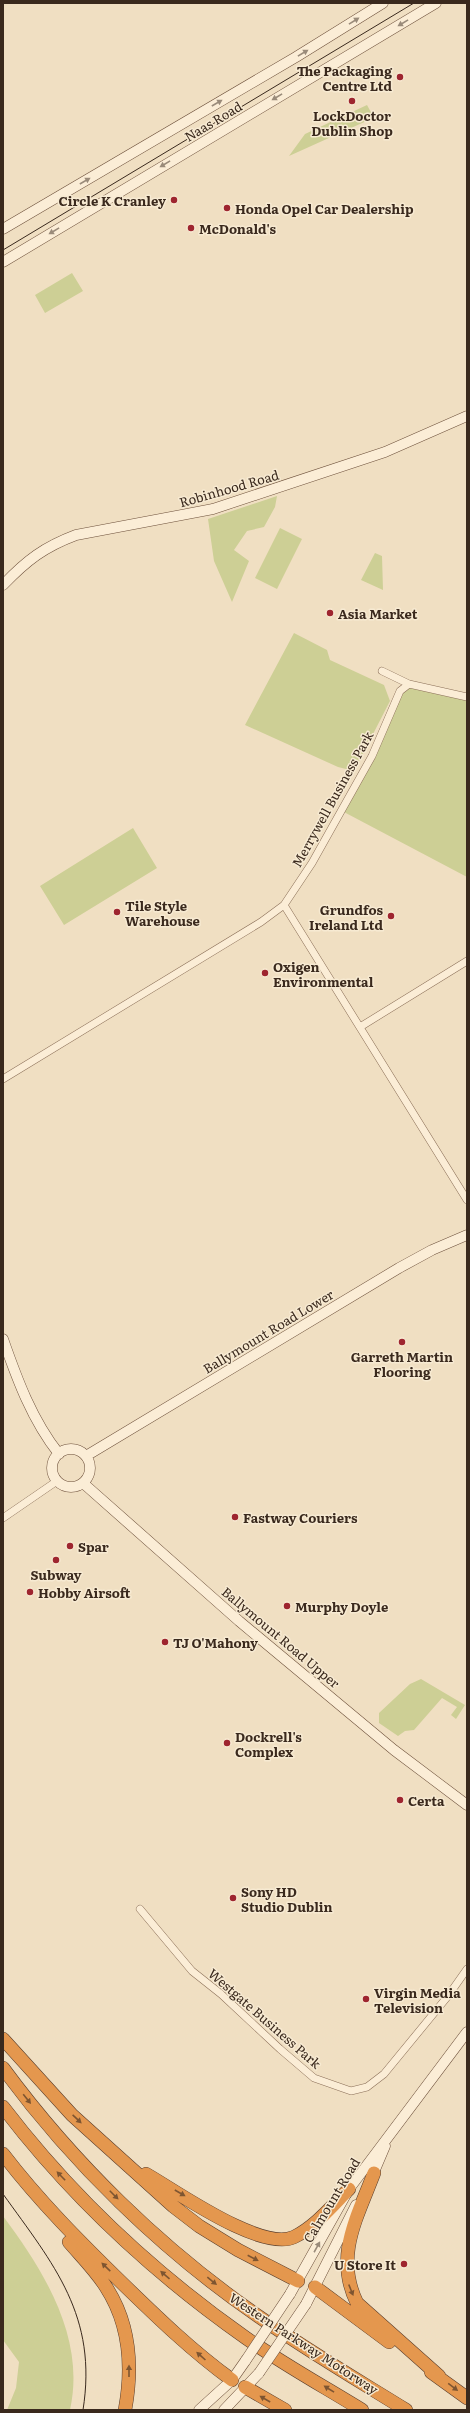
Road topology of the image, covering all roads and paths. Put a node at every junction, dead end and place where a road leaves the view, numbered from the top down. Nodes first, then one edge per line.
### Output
1 (383, 3) edge
2 (436, 3) edge
3 (3, 229) edge
4 (3, 262) edge
5 (467, 416) edge
6 (3, 585) edge
7 (382, 671) dead end
8 (409, 684) junction
9 (467, 696) edge
10 (284, 905) junction
11 (467, 961) edge
12 (360, 1027) junction
13 (3, 1080) edge
14 (467, 1200) edge
15 (467, 1235) edge
16 (3, 1339) edge
17 (59, 1454) junction
18 (86, 1456) junction
19 (57, 1481) junction
20 (83, 1483) junction
21 (3, 1518) edge
22 (467, 1805) edge
23 (140, 1909) dead end
24 (467, 1969) edge
25 (467, 2032) edge
26 (3, 2039) edge
27 (3, 2068) edge
28 (3, 2108) edge
29 (390, 2135) junction
30 (3, 2154) edge
31 (122, 2160) junction
32 (3, 2162) edge
33 (374, 2173) junction
34 (349, 2189) junction
35 (298, 2281) junction
36 (315, 2287) junction
37 (439, 2376) junction
38 (232, 2380) junction
39 (245, 2387) junction
40 (467, 2398) edge
41 (124, 2410) edge
42 (200, 2410) edge
43 (224, 2410) edge
44 (284, 2410) edge
45 (362, 2410) edge
46 (406, 2410) edge

3 -> 1 street, Naas Road
2 -> 4 street, Naas Road
5 - 6 street, Robinhood Road
7 - 8 street
8 - 9 street
8 - 10 street, Merrywell Business Park
10 - 12 street
10 - 13 street
11 - 12 street
12 - 14 street
15 - 18 street, Ballymount Road Lower
16 - 17 street
17 - 18 street
17 - 19 street
18 - 20 street
19 - 20 street
19 - 21 street
20 - 22 street, Ballymount Road Upper
23 - 24 street, Westgate Business Park
25 - 29 street, Calmount Road
26 -> 31 highway
27 -> 46 highway, Western Parkway Motorway
45 -> 28 highway, Western Parkway Motorway
29 - 33 street, Calmount Road
29 - 34 street, Calmount Road
38 -> 30 highway
31 -> 34 highway
31 -> 35 highway
41 -> 32 highway
33 - 36 street, Calmount Road
33 -> 37 highway
35 -> 34 street, Calmount Road
35 - 36 street
35 - 38 street, Calmount Road, bridge
36 - 37 highway
36 - 39 street, Calmount Road, bridge
37 -> 40 highway
38 - 39 street
38 - 42 street, Calmount Road
39 - 43 street, Calmount Road
44 -> 39 highway

